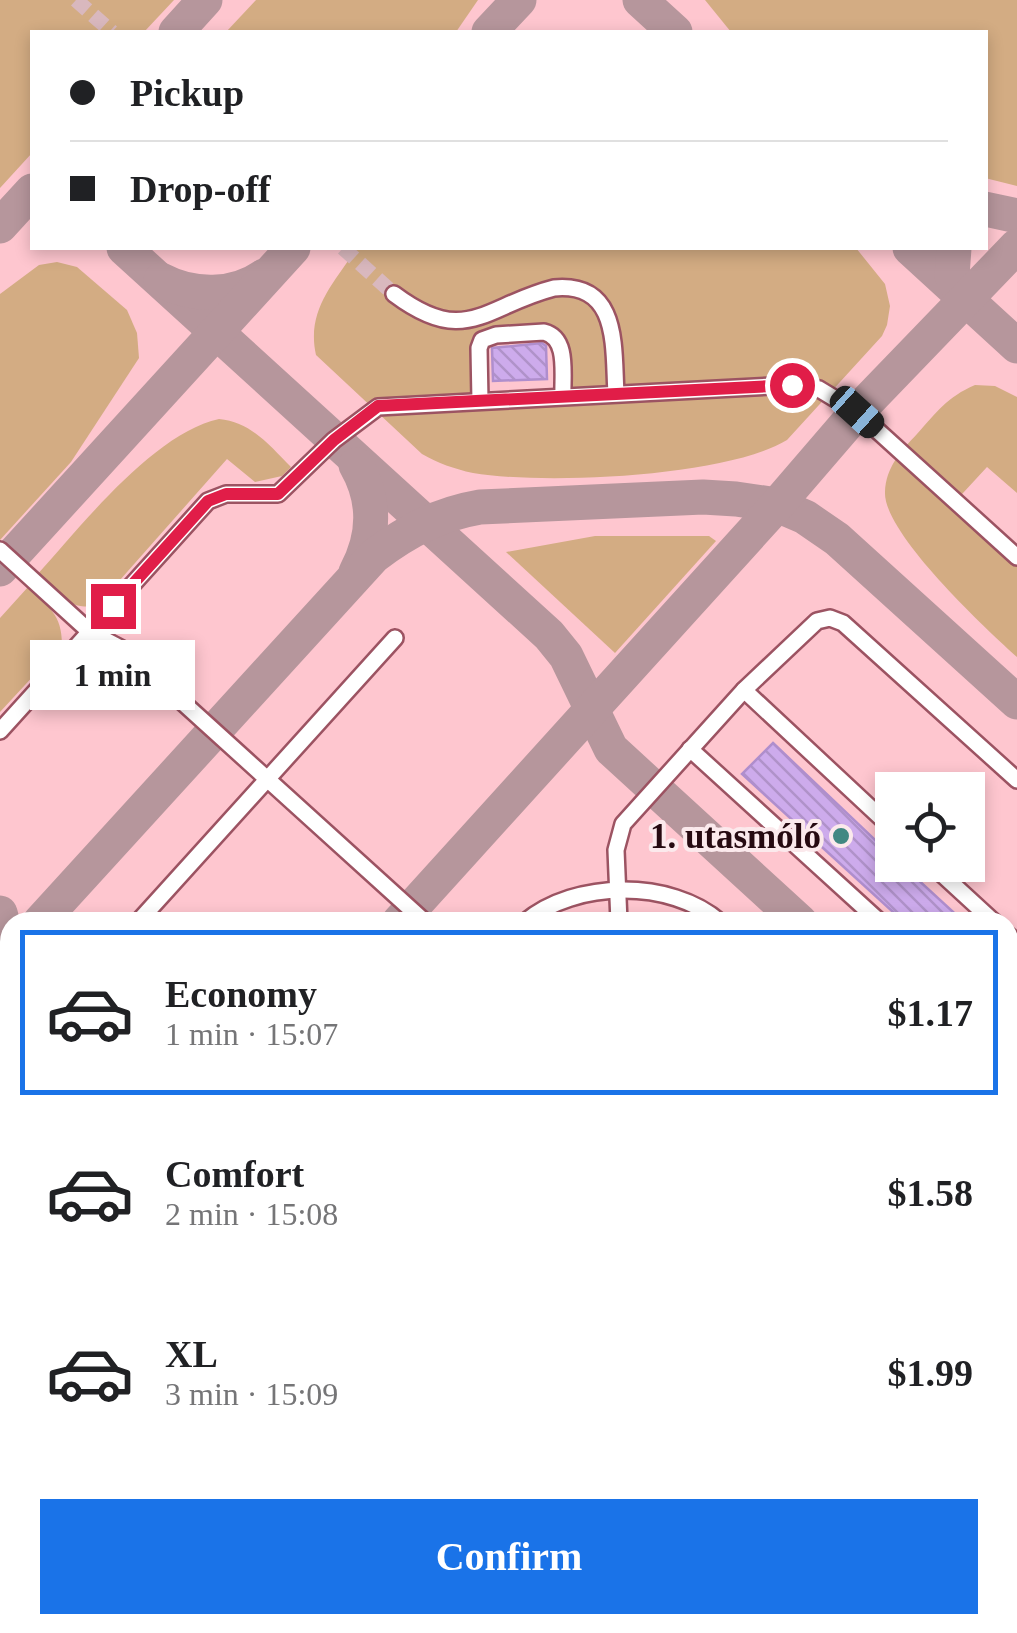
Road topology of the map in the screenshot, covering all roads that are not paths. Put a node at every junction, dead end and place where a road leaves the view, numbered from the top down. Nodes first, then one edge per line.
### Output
1 (394, 294) tunnel mouth
2 (616, 393) junction
3 (563, 396) junction
4 (480, 401) junction
5 (0, 550) edge
6 (1017, 557) edge
7 (90, 632) junction
8 (394, 638) dead end
9 (744, 690) junction
10 (0, 732) edge
11 (690, 750) junction
12 (268, 778) junction
13 (1017, 780) edge
14 (875, 812) edge
15 (950, 882) edge
16 (618, 892) junction
17 (147, 912) edge
18 (414, 912) edge
19 (542, 912) edge
20 (619, 912) edge
21 (704, 912) edge
22 (869, 912) edge
23 (983, 912) edge

1 - 2 street
2 - 3 street
2 - 6 street
3 - 4 street
3 - 4 street
4 - 7 street
5 - 7 street
7 - 10 street
7 - 12 street
8 - 12 street
9 - 11 street
9 - 13 street
9 - 14 street
11 - 16 street
11 - 22 street
12 - 17 street
12 - 18 street
15 - 23 street
16 - 19 street
16 - 20 street
16 - 21 street

